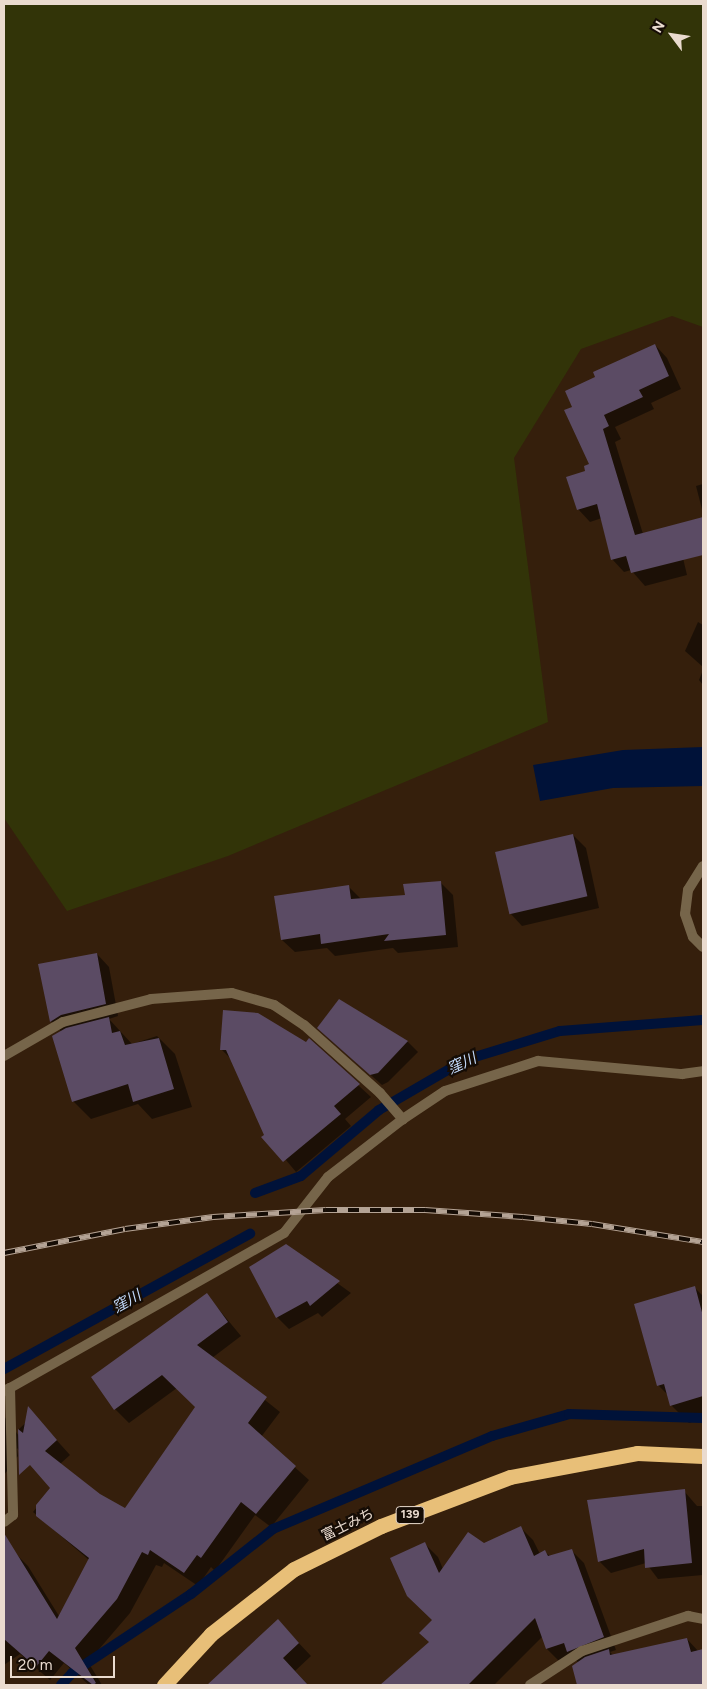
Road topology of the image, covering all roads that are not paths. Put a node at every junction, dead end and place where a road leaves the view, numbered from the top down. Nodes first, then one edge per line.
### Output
1 (703, 866) edge
2 (703, 947) edge
3 (4, 1056) edge
4 (703, 1071) edge
5 (400, 1115) junction
6 (7, 1390) edge
7 (703, 1456) edge
8 (4, 1522) edge
9 (703, 1619) edge
10 (164, 1685) edge
11 (530, 1685) edge

1 - 2 street
3 - 5 street
4 - 5 street
5 - 6 street
6 - 8 street
7 - 10 highway, 富士みち / 139
9 - 11 street

